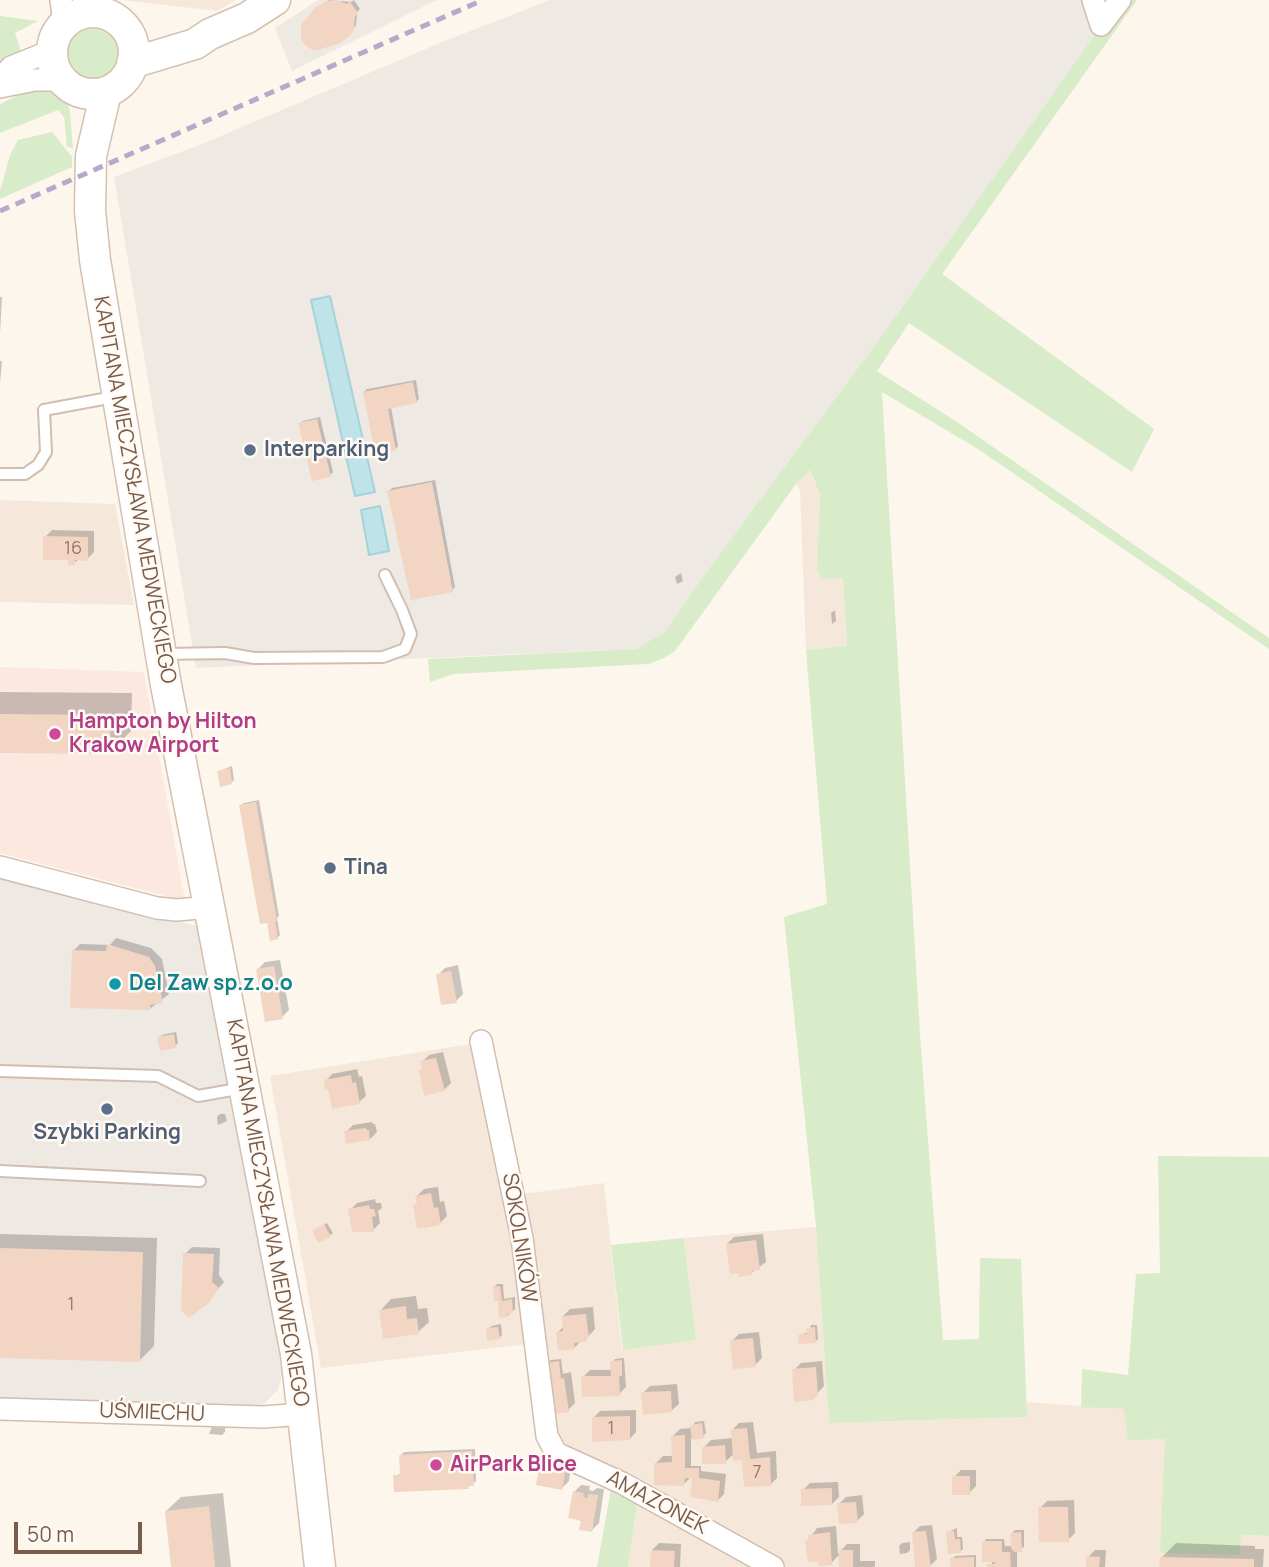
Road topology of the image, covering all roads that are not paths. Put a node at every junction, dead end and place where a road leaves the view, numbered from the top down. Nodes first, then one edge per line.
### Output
1 (275, 0) edge
2 (1093, 0) edge
3 (1120, 0) edge
4 (71, 17) edge
5 (131, 50) junction
6 (0, 80) edge
7 (0, 87) edge
8 (82, 88) junction
9 (120, 400) junction
10 (0, 474) edge
11 (385, 575) dead end
12 (161, 654) junction
13 (0, 867) edge
14 (209, 907) junction
15 (481, 1041) dead end
16 (0, 1071) edge
17 (245, 1087) junction
18 (0, 1171) edge
19 (200, 1181) dead end
20 (0, 1409) edge
21 (304, 1414) junction
22 (547, 1436) joint
23 (320, 1567) edge
24 (773, 1567) edge

1 - 5 main road
2 - 3 street
4 - 5 main road
4 - 6 street
4 - 8 main road
5 - 8 main road
7 - 8 street
8 - 9 main road, KAPITANA MIECZYSŁAWA MEDWECKIEGO
9 - 10 lane
9 - 12 main road, KAPITANA MIECZYSŁAWA MEDWECKIEGO
11 - 12 lane
12 - 14 main road, KAPITANA MIECZYSŁAWA MEDWECKIEGO
13 - 14 street
14 - 17 main road, KAPITANA MIECZYSŁAWA MEDWECKIEGO
15 - 22 street, SOKOLNIKÓW
16 - 17 lane
17 - 21 main road, KAPITANA MIECZYSŁAWA MEDWECKIEGO
18 - 19 lane
20 - 21 street, UŚMIECHU
21 - 23 main road, KAPITANA MIECZYSŁAWA MEDWECKIEGO
22 - 24 street, AMAZONEK

